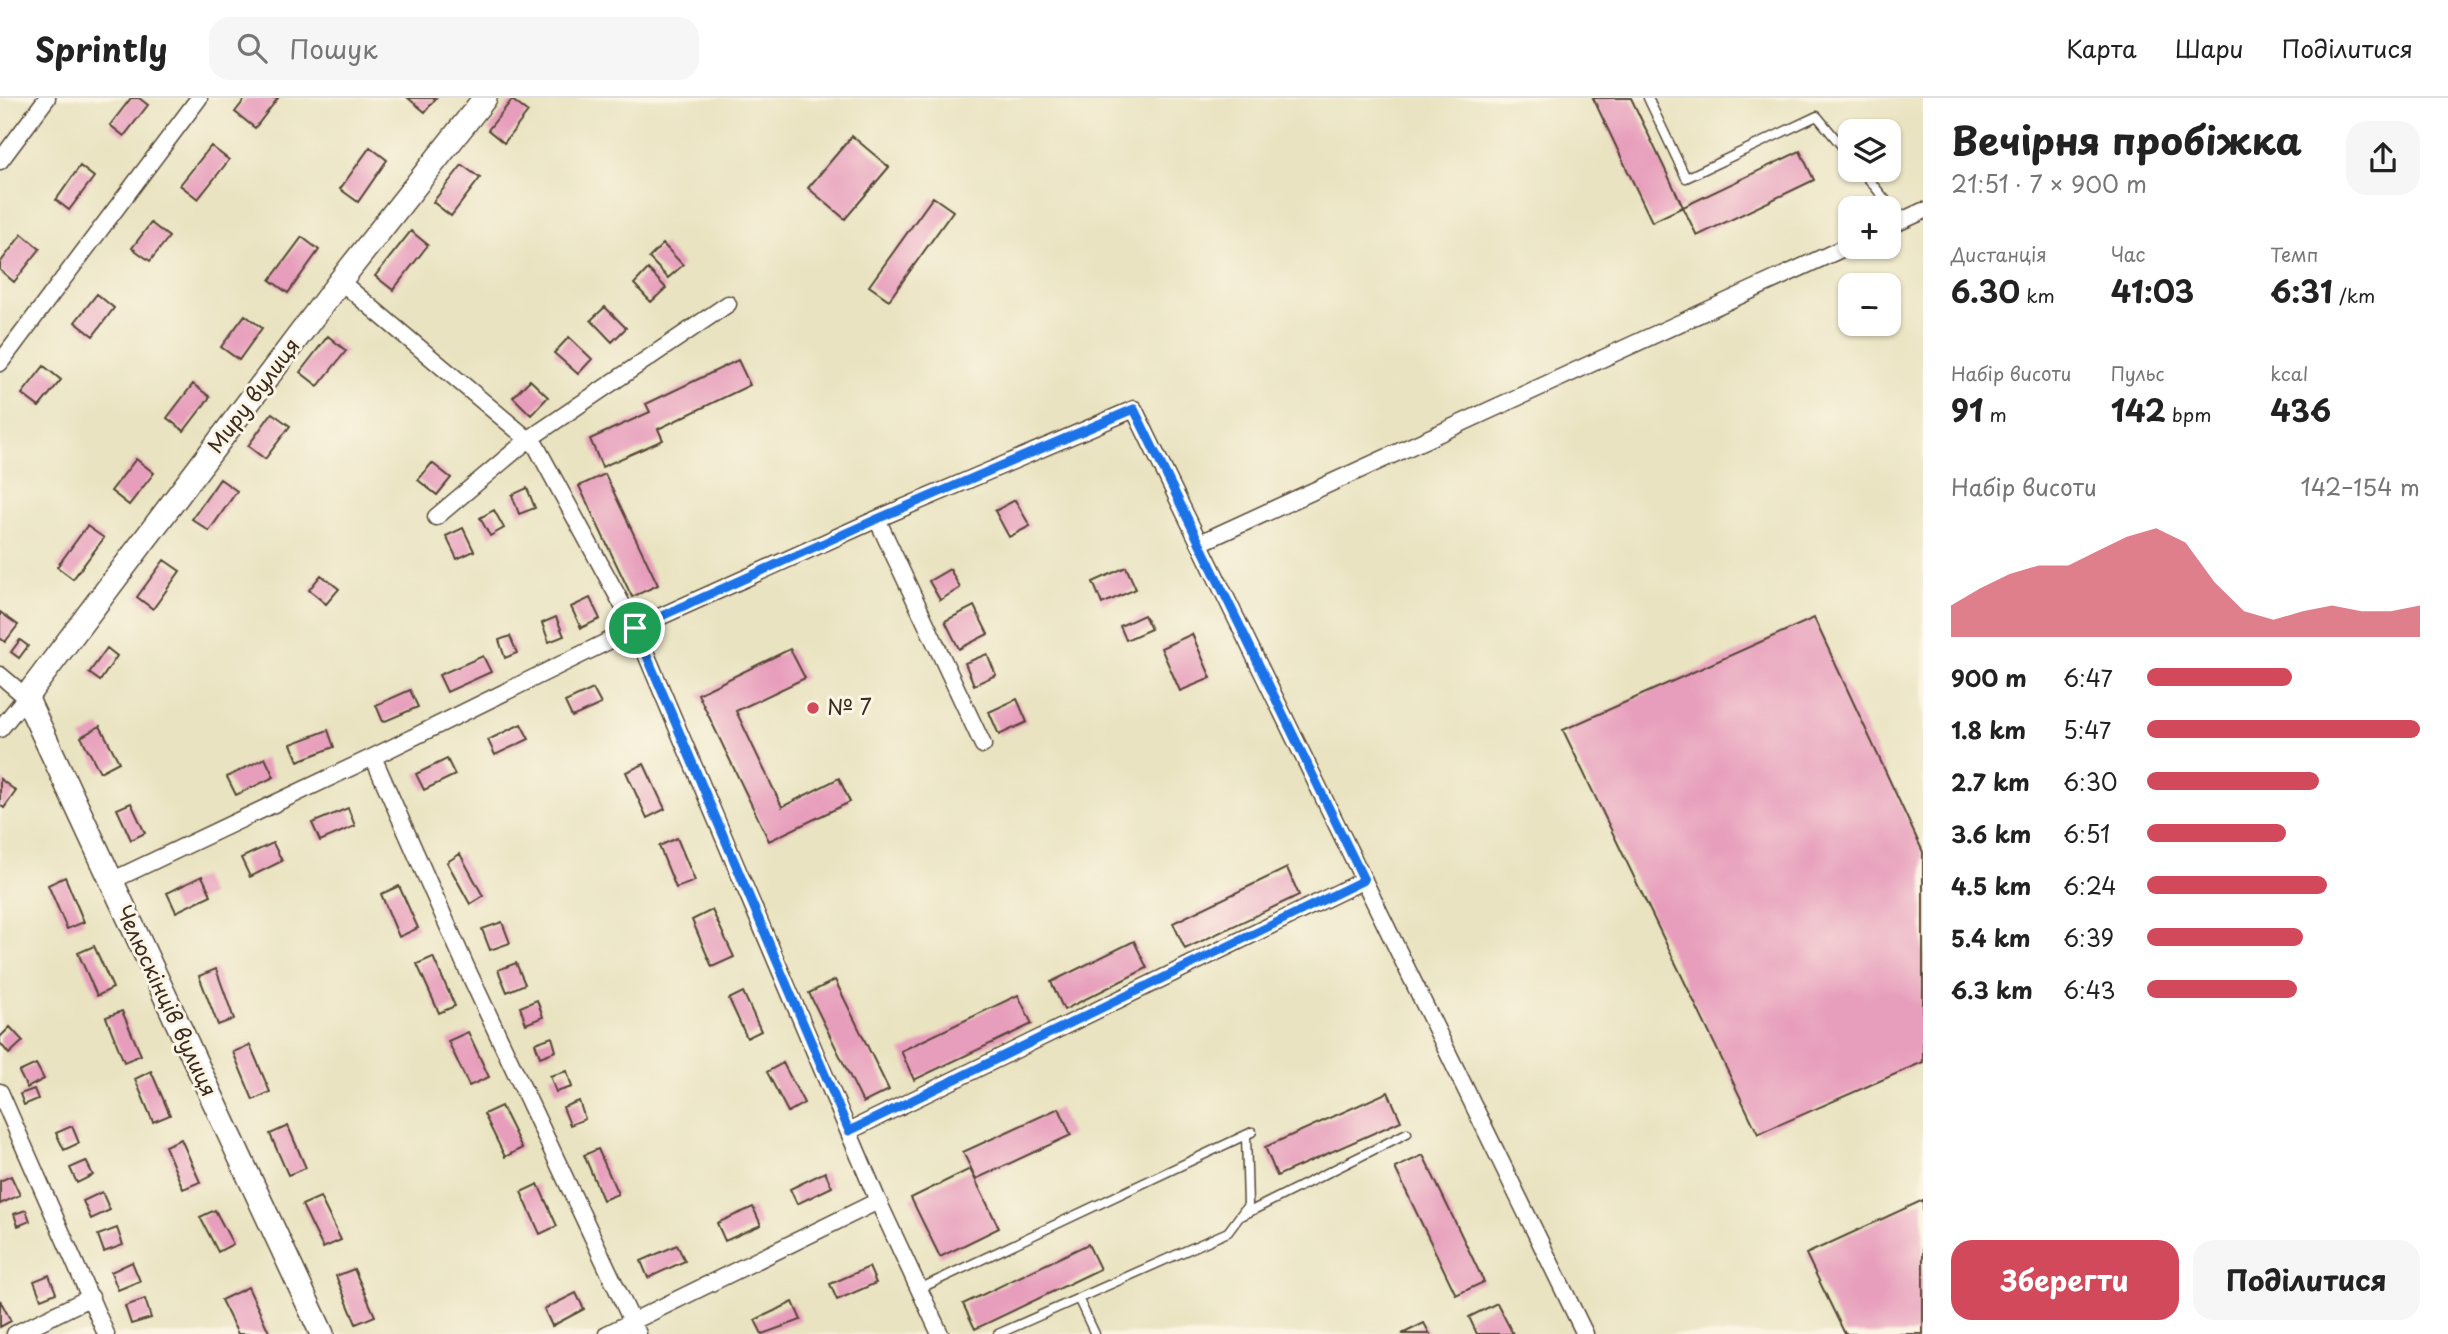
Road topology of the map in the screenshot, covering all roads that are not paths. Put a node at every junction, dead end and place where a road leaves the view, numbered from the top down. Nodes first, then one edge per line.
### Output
1 (47, 98) edge
2 (200, 98) edge
3 (485, 98) edge
4 (1648, 98) edge
5 (1838, 141) edge
6 (0, 161) edge
7 (1923, 211) edge
8 (1901, 221) edge
9 (1838, 250) edge
10 (341, 281) junction
11 (729, 304) dead end
12 (0, 363) edge
13 (529, 439) junction
14 (436, 517) dead end
15 (877, 519) junction
16 (1200, 543) junction
17 (635, 628) junction
18 (0, 675) edge
19 (26, 697) junction
20 (0, 729) edge
21 (983, 745) dead end
22 (373, 757) junction
23 (1364, 880) junction
24 (110, 882) junction
25 (0, 1092) edge
26 (849, 1131) junction
27 (1406, 1133) dead end
28 (878, 1201) junction
29 (1240, 1216) junction
30 (919, 1289) junction
31 (91, 1297) junction
32 (1078, 1298) junction
33 (635, 1328) edge
34 (15, 1334) edge
35 (106, 1334) edge
36 (323, 1334) edge
37 (607, 1334) edge
38 (940, 1334) edge
39 (998, 1334) edge
40 (1095, 1334) edge
41 (1585, 1334) edge

1 - 6 street
2 - 12 street
3 - 10 main road, Миру вулиця
4 - 5 lane
7 - 8 street
9 - 16 street
10 - 13 street
10 - 19 main road, Миру вулиця
11 - 13 street
13 - 14 street
13 - 17 street
15 - 16 street
15 - 17 street
15 - 21 street
16 - 23 street
17 - 22 street
17 - 26 street
18 - 19 street, Челюскінців вулиця
19 - 20 street
19 - 24 main road, Челюскінців вулиця
22 - 24 street
22 - 33 street
23 - 26 street
23 - 41 street
24 - 36 main road, Челюскінців вулиця
25 - 31 street
26 - 28 street
27 - 29 lane
28 - 30 street
28 - 33 street
29 - 30 lane
29 - 32 lane
30 - 38 street
31 - 34 street
31 - 35 street
32 - 39 lane
32 - 40 lane
33 - 37 street

